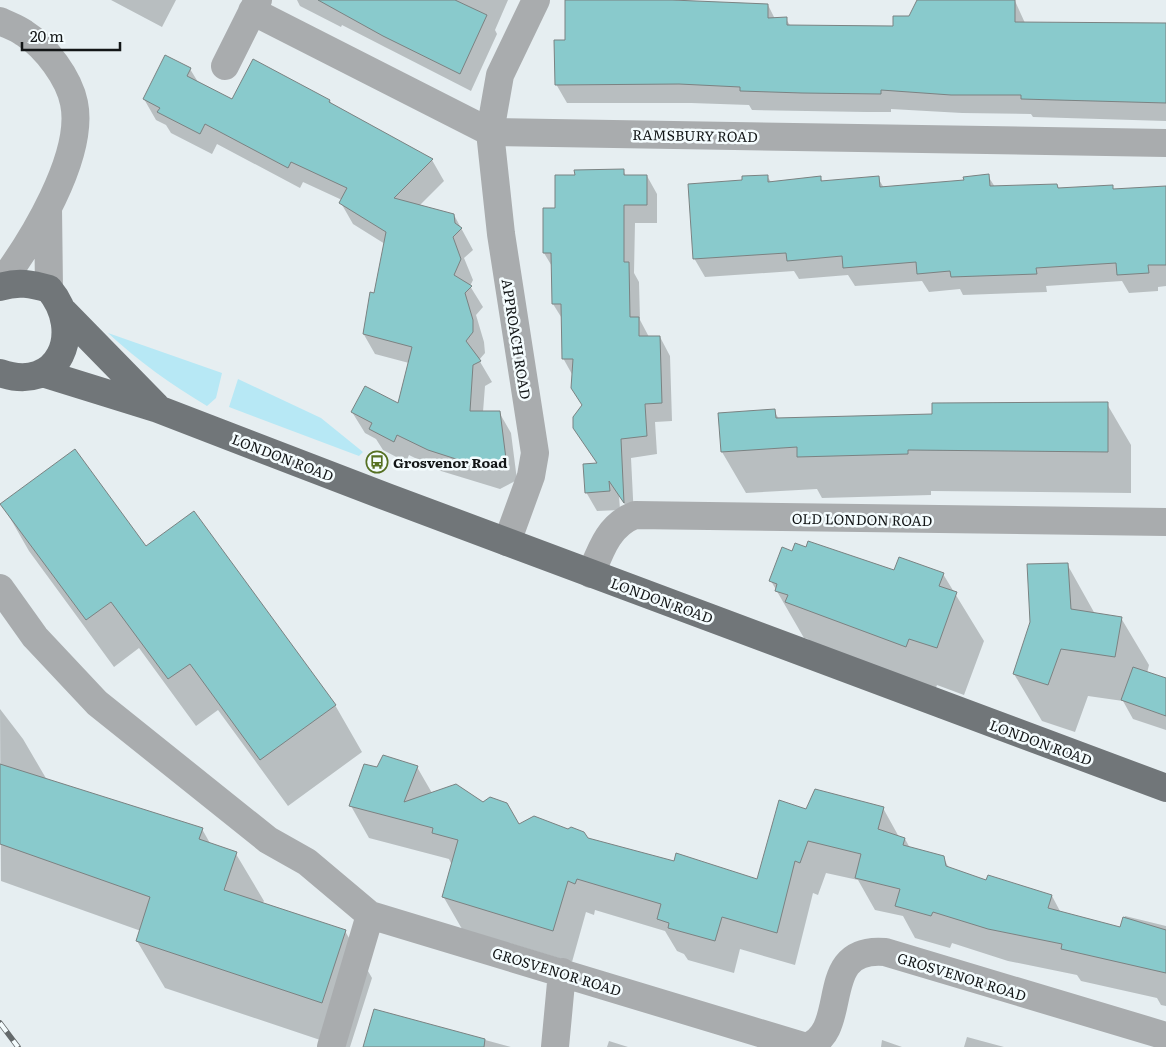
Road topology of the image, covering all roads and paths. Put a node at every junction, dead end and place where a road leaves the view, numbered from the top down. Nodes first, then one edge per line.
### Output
1 (536, 0) edge
2 (255, 6) edge
3 (0, 21) edge
4 (225, 66) dead end
5 (490, 132) junction
6 (1166, 143) edge
7 (48, 207) junction
8 (0, 285) edge
9 (49, 289) junction
10 (64, 312) junction
11 (42, 373) junction
12 (1, 376) edge
13 (158, 409) junction
14 (1166, 522) edge
15 (507, 542) junction
16 (591, 574) junction
17 (0, 588) edge
18 (1166, 788) edge
19 (370, 915) junction
20 (562, 972) junction
21 (1166, 1036) edge
22 (331, 1047) edge
23 (555, 1047) edge
24 (806, 1047) edge

1 - 5 street, APPROACH ROAD
2 - 4 street
2 - 5 street, RAMSBURY ROAD
3 - 7 street
5 - 6 street, RAMSBURY ROAD
5 - 15 street, APPROACH ROAD
7 - 8 street
7 - 9 street
8 - 9 main road
9 - 10 main road, LONDON ROAD
10 - 11 main road, LONDON ROAD
10 - 13 main road, LONDON ROAD
11 - 12 main road, LONDON ROAD
11 - 13 main road, LONDON ROAD
13 - 15 main road, LONDON ROAD
14 - 16 street, OLD LONDON ROAD
15 - 16 main road, LONDON ROAD
16 - 18 main road, LONDON ROAD
17 - 19 street, GROSVENOR ROAD
19 - 20 street, GROSVENOR ROAD
19 - 22 street
20 - 23 street
20 - 24 street, GROSVENOR ROAD
21 - 24 street, GROSVENOR ROAD

